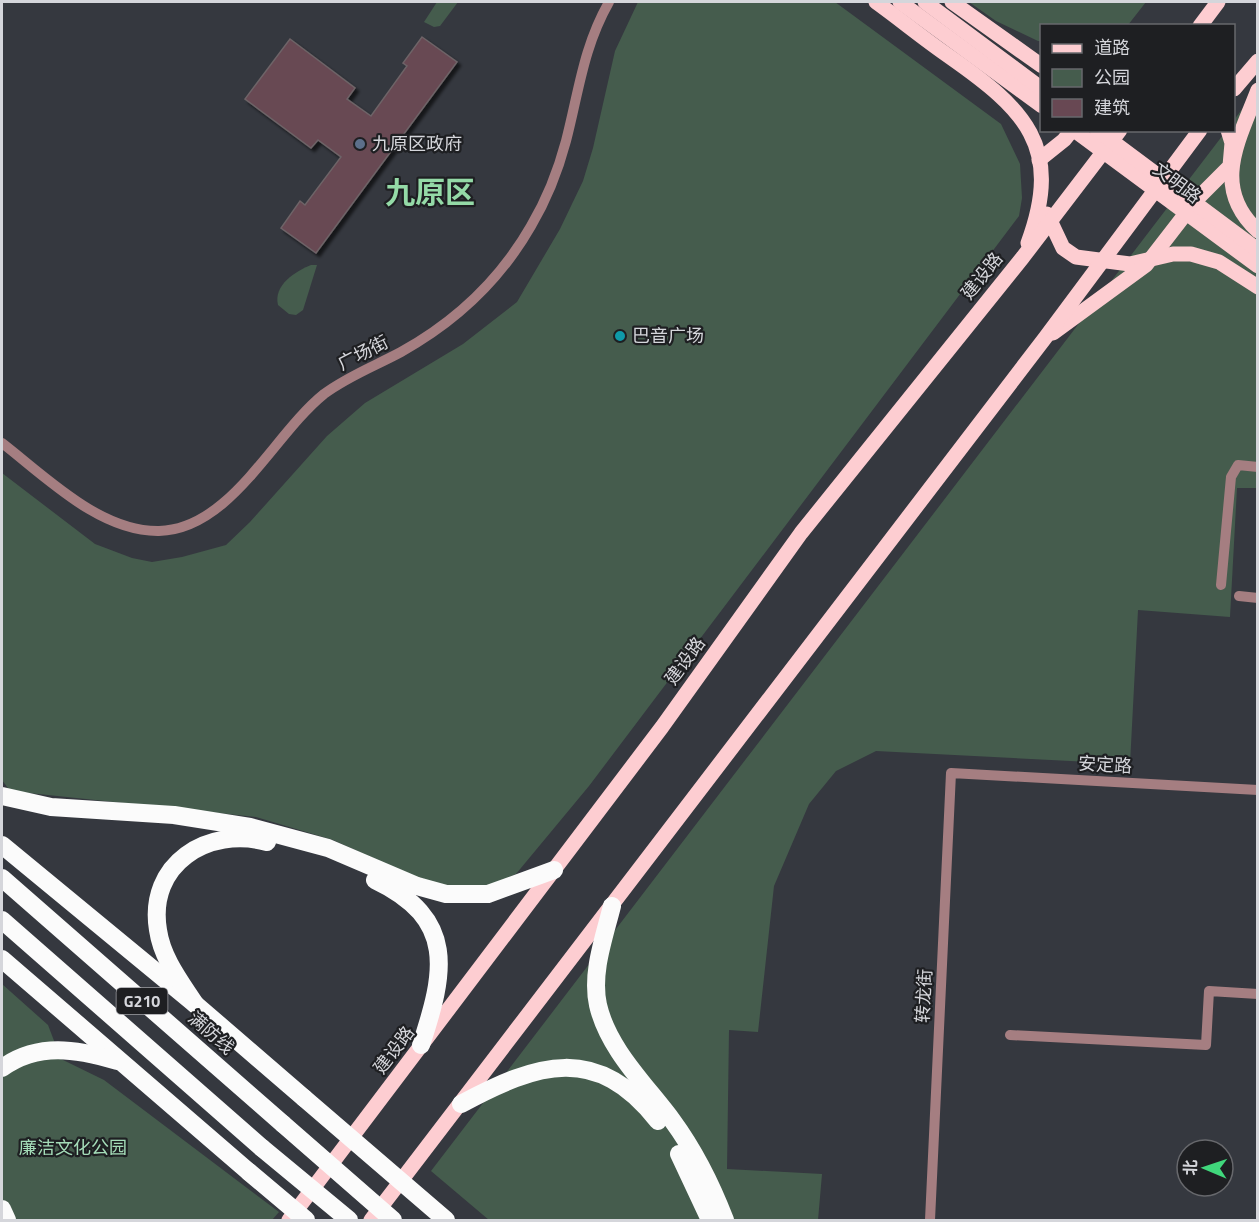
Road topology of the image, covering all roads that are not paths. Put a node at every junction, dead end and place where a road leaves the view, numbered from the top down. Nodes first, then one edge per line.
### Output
1 (609, 2) edge
2 (876, 2) edge
3 (900, 2) edge
4 (926, 2) edge
5 (952, 2) edge
6 (1218, 2) edge
7 (1202, 24) edge
8 (1257, 61) edge
9 (1040, 65) edge
10 (1040, 87) edge
11 (1235, 87) edge
12 (1257, 90) edge
13 (1040, 105) edge
14 (1071, 132) edge
15 (1076, 132) edge
16 (1100, 132) edge
17 (1118, 132) edge
18 (1199, 132) edge
19 (1229, 132) edge
20 (1039, 160) junction
21 (1230, 166) junction
22 (1039, 197) junction
23 (1051, 220) junction
24 (1257, 231) edge
25 (1257, 250) edge
26 (1023, 257) junction
27 (1104, 259) junction
28 (1152, 260) junction
29 (1257, 266) edge
30 (1257, 286) edge
31 (1046, 338) junction
32 (2, 443) edge
33 (1257, 467) edge
34 (1221, 585) dead end
35 (1239, 596) dead end
36 (1257, 598) edge
37 (951, 773) joint
38 (1257, 790) edge
39 (2, 796) edge
40 (2, 845) edge
41 (554, 870) junction
42 (2, 878) edge
43 (612, 906) junction
44 (2, 920) edge
45 (2, 959) edge
46 (1257, 994) edge
47 (195, 1004) junction
48 (1010, 1035) dead end
49 (421, 1045) junction
50 (122, 1063) junction
51 (2, 1068) edge
52 (461, 1104) junction
53 (2, 1209) edge
54 (7, 1221) edge
55 (289, 1221) edge
56 (306, 1221) edge
57 (349, 1221) edge
58 (371, 1221) edge
59 (393, 1221) edge
60 (446, 1221) edge
61 (710, 1221) edge
62 (725, 1221) edge
63 (930, 1221) edge

1 - 32 street, 广场街
2 - 20 main road
3 - 13 main road
4 - 10 main road
5 - 9 main road
6 - 7 main road
8 - 11 main road
12 - 21 main road
14 - 20 main road
15 - 29 main road, 文明路, bridge
16 - 25 main road, 文明路, bridge
17 - 23 main road, 建设路
18 - 27 main road
19 - 21 main road
20 - 22 main road
21 - 24 main road
21 - 28 main road
22 - 23 main road
22 - 26 main road
23 - 26 main road, 建设路
23 - 27 main road
26 - 41 main road, 建设路
27 - 28 main road
27 - 31 main road
28 - 30 main road
28 - 31 main road
31 - 43 main road
33 - 34 street
35 - 36 street
37 - 38 street, 安定路
37 - 63 street, 转龙街
39 - 41 highway
40 - 47 highway
41 - 49 main road, 建设路
42 - 59 highway, 满防线 / G210, bridge
43 - 52 main road
43 - 62 highway
44 - 57 highway, G210, bridge
45 - 50 highway
46 - 48 street
47 - 49 highway
47 - 60 highway, bridge
49 - 55 main road, 建设路
50 - 51 highway
50 - 56 highway, bridge
52 - 58 main road
52 - 61 highway
53 - 54 highway

